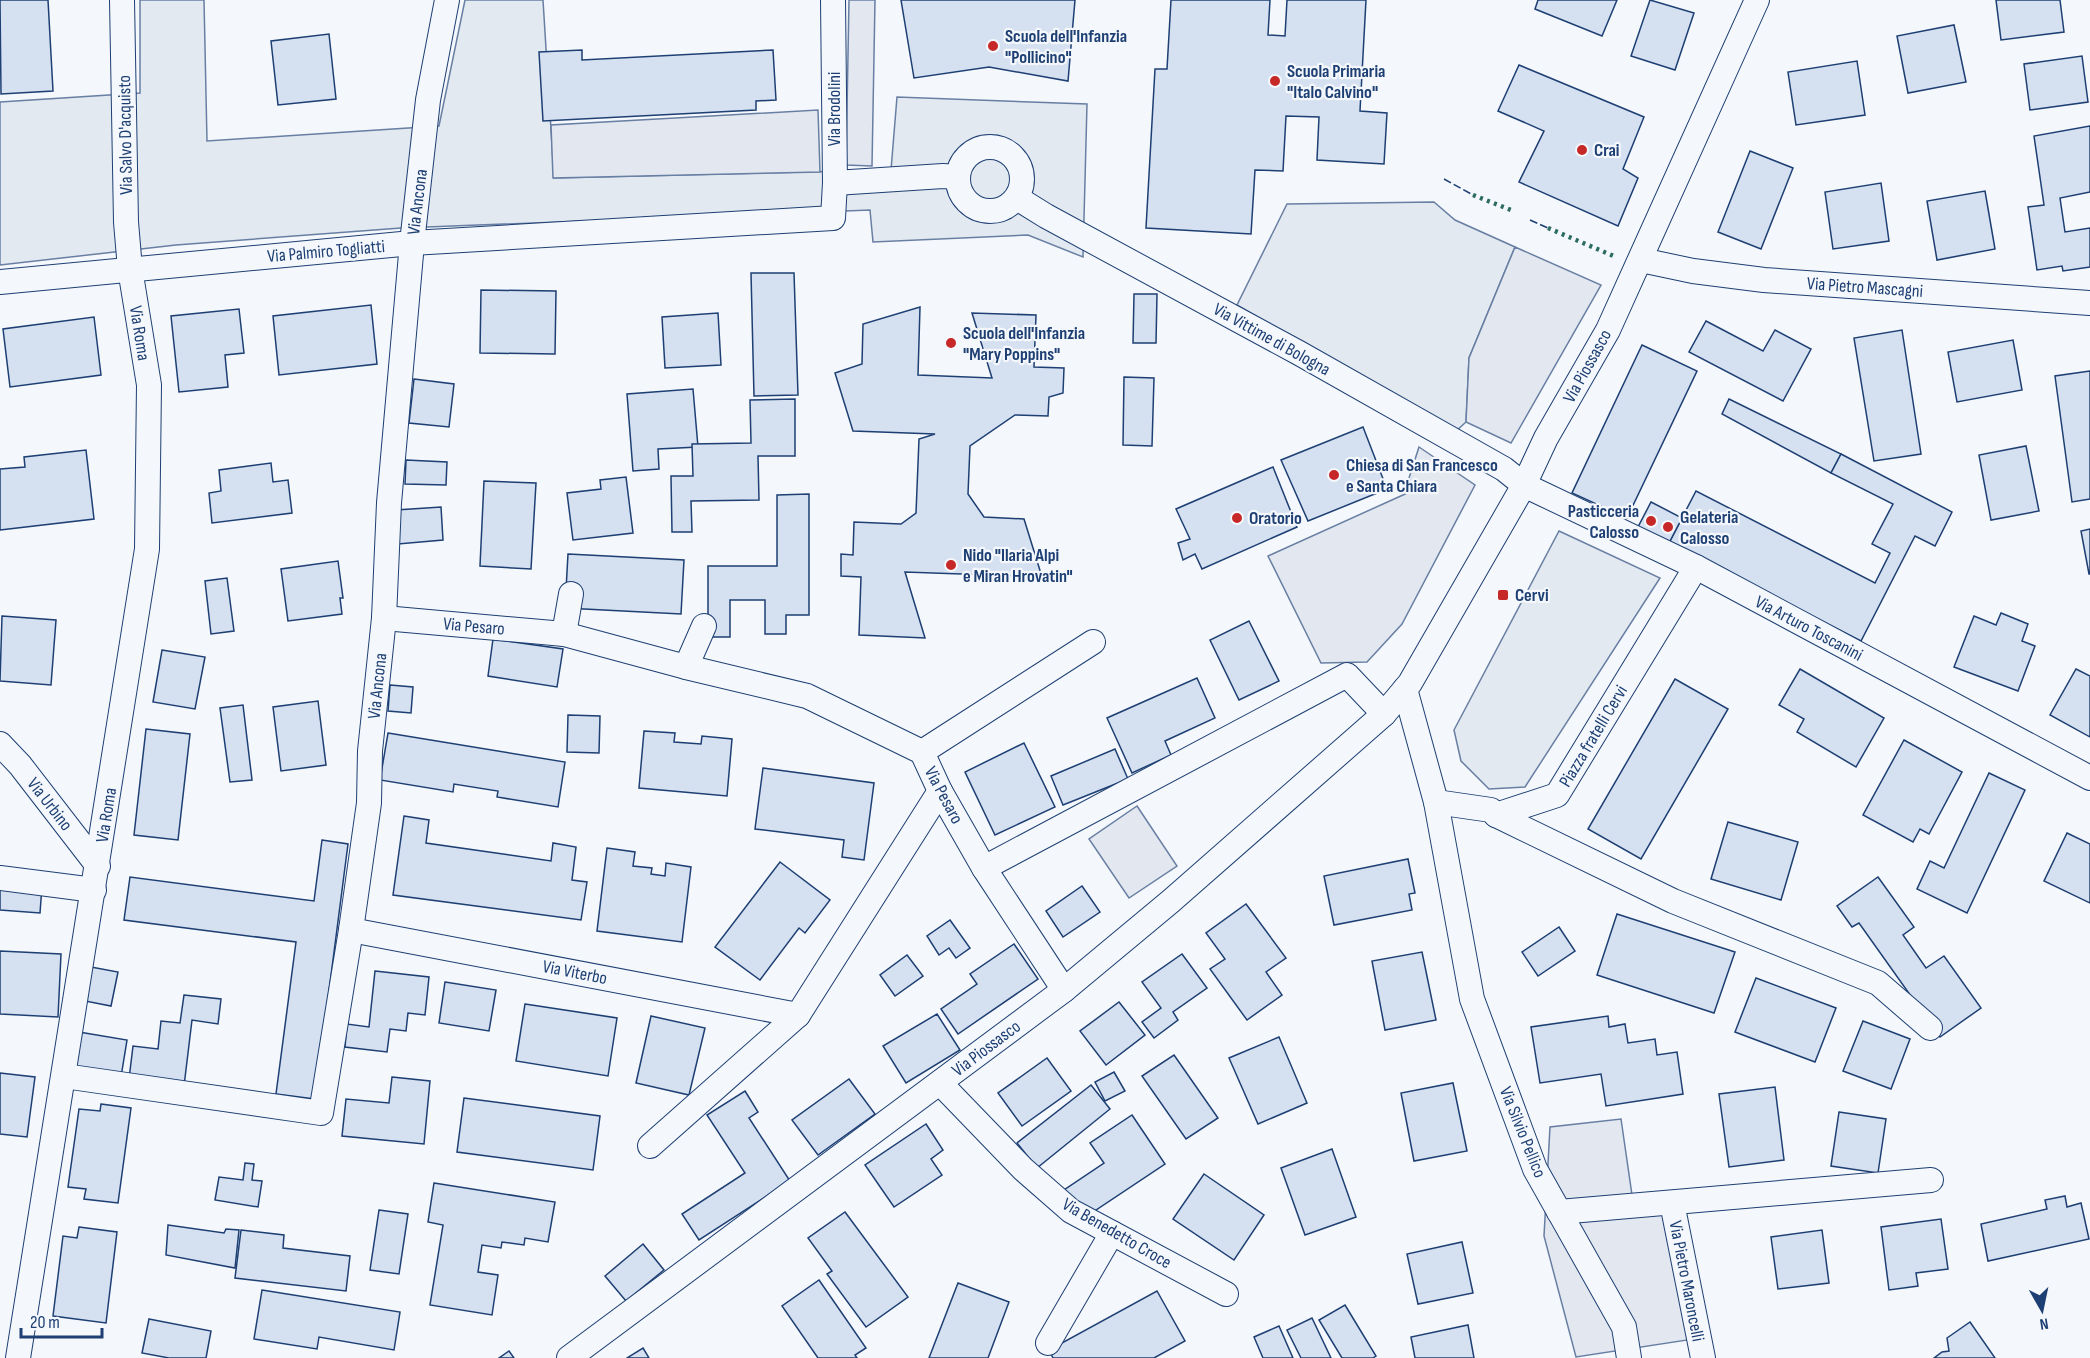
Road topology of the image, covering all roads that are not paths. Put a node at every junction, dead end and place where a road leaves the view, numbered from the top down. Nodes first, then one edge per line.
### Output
1 (122, 0) edge
2 (447, 0) edge
3 (833, 0) edge
4 (1757, 0) edge
5 (957, 177) junction
6 (835, 183) junction
7 (1017, 198) junction
8 (833, 218) joint
9 (412, 243) junction
10 (1641, 260) junction
11 (130, 269) junction
12 (0, 282) edge
13 (2090, 303) edge
14 (1524, 485) junction
15 (1696, 567) junction
16 (571, 594) dead end
17 (384, 618) junction
18 (704, 626) dead end
19 (564, 634) junction
20 (1093, 642) dead end
21 (686, 667) junction
22 (1405, 689) junction
23 (1384, 714) junction
24 (0, 744) edge
25 (922, 752) junction
26 (2090, 778) edge
27 (940, 790) junction
28 (1436, 802) junction
29 (1496, 815) junction
30 (98, 866) junction
31 (984, 868) junction
32 (0, 878) edge
33 (94, 890) junction
34 (351, 930) junction
35 (1064, 990) junction
36 (798, 1015) junction
37 (1930, 1028) dead end
38 (63, 1076) junction
39 (940, 1083) junction
40 (650, 1146) dead end
41 (1931, 1180) dead end
42 (1672, 1203) junction
43 (1559, 1212) junction
44 (1112, 1233) junction
45 (1226, 1294) dead end
46 (1048, 1343) dead end
47 (18, 1358) edge
48 (569, 1358) edge
49 (1629, 1358) edge
50 (1703, 1358) edge

1 - 11 street, Via Salvo D'acquisto
2 - 9 street, Via Ancona
3 - 6 street, Via Brodolini
4 - 10 street, Via Piossasco
5 - 6 street
5 - 7 street
5 - 7 street
6 - 8 street, Via Brodolini
7 - 14 street, Via Vittime di Bologna
8 - 9 street, Via Palmiro Togliatti
9 - 11 street, Via Palmiro Togliatti
9 - 17 street, Via Ancona
10 - 13 street, Via Pietro Mascagni
10 - 14 street, Via Piossasco
11 - 12 street, Via Palmiro Togliatti
11 - 30 street, Via Roma
14 - 15 street, Via Arturo Toscanini
14 - 22 street, Via Piossasco
15 - 26 street, Via Arturo Toscanini
15 - 29 street, Piazza fratelli Cervi
16 - 19 street
17 - 19 street, Via Pesaro
17 - 34 street, Via Ancona
18 - 21 street
19 - 21 street, Via Pesaro
20 - 25 street
21 - 25 street, Via Pesaro
22 - 23 street, Via Piossasco
22 - 28 street, Via Silvio Pellico
23 - 31 street
23 - 35 street, Via Piossasco
24 - 30 street, Via Urbino
25 - 27 street, Via Pesaro
27 - 31 street, Via Pesaro
27 - 36 street
28 - 29 street
28 - 43 street, Via Silvio Pellico
29 - 37 street
30 - 33 street, Via Roma
31 - 35 street, Via Pesaro
32 - 33 street
33 - 38 street, Via Roma
34 - 36 street, Via Viterbo
34 - 38 street, Via Ancona
35 - 39 street, Via Piossasco
36 - 40 street
38 - 47 street, Via Roma
39 - 44 street, Via Benedetto Croce
39 - 48 street, Via Piossasco
41 - 42 street
42 - 43 street
42 - 50 street, Via Pietro Maroncelli
43 - 49 street
44 - 45 street, Via Benedetto Croce
44 - 46 street

